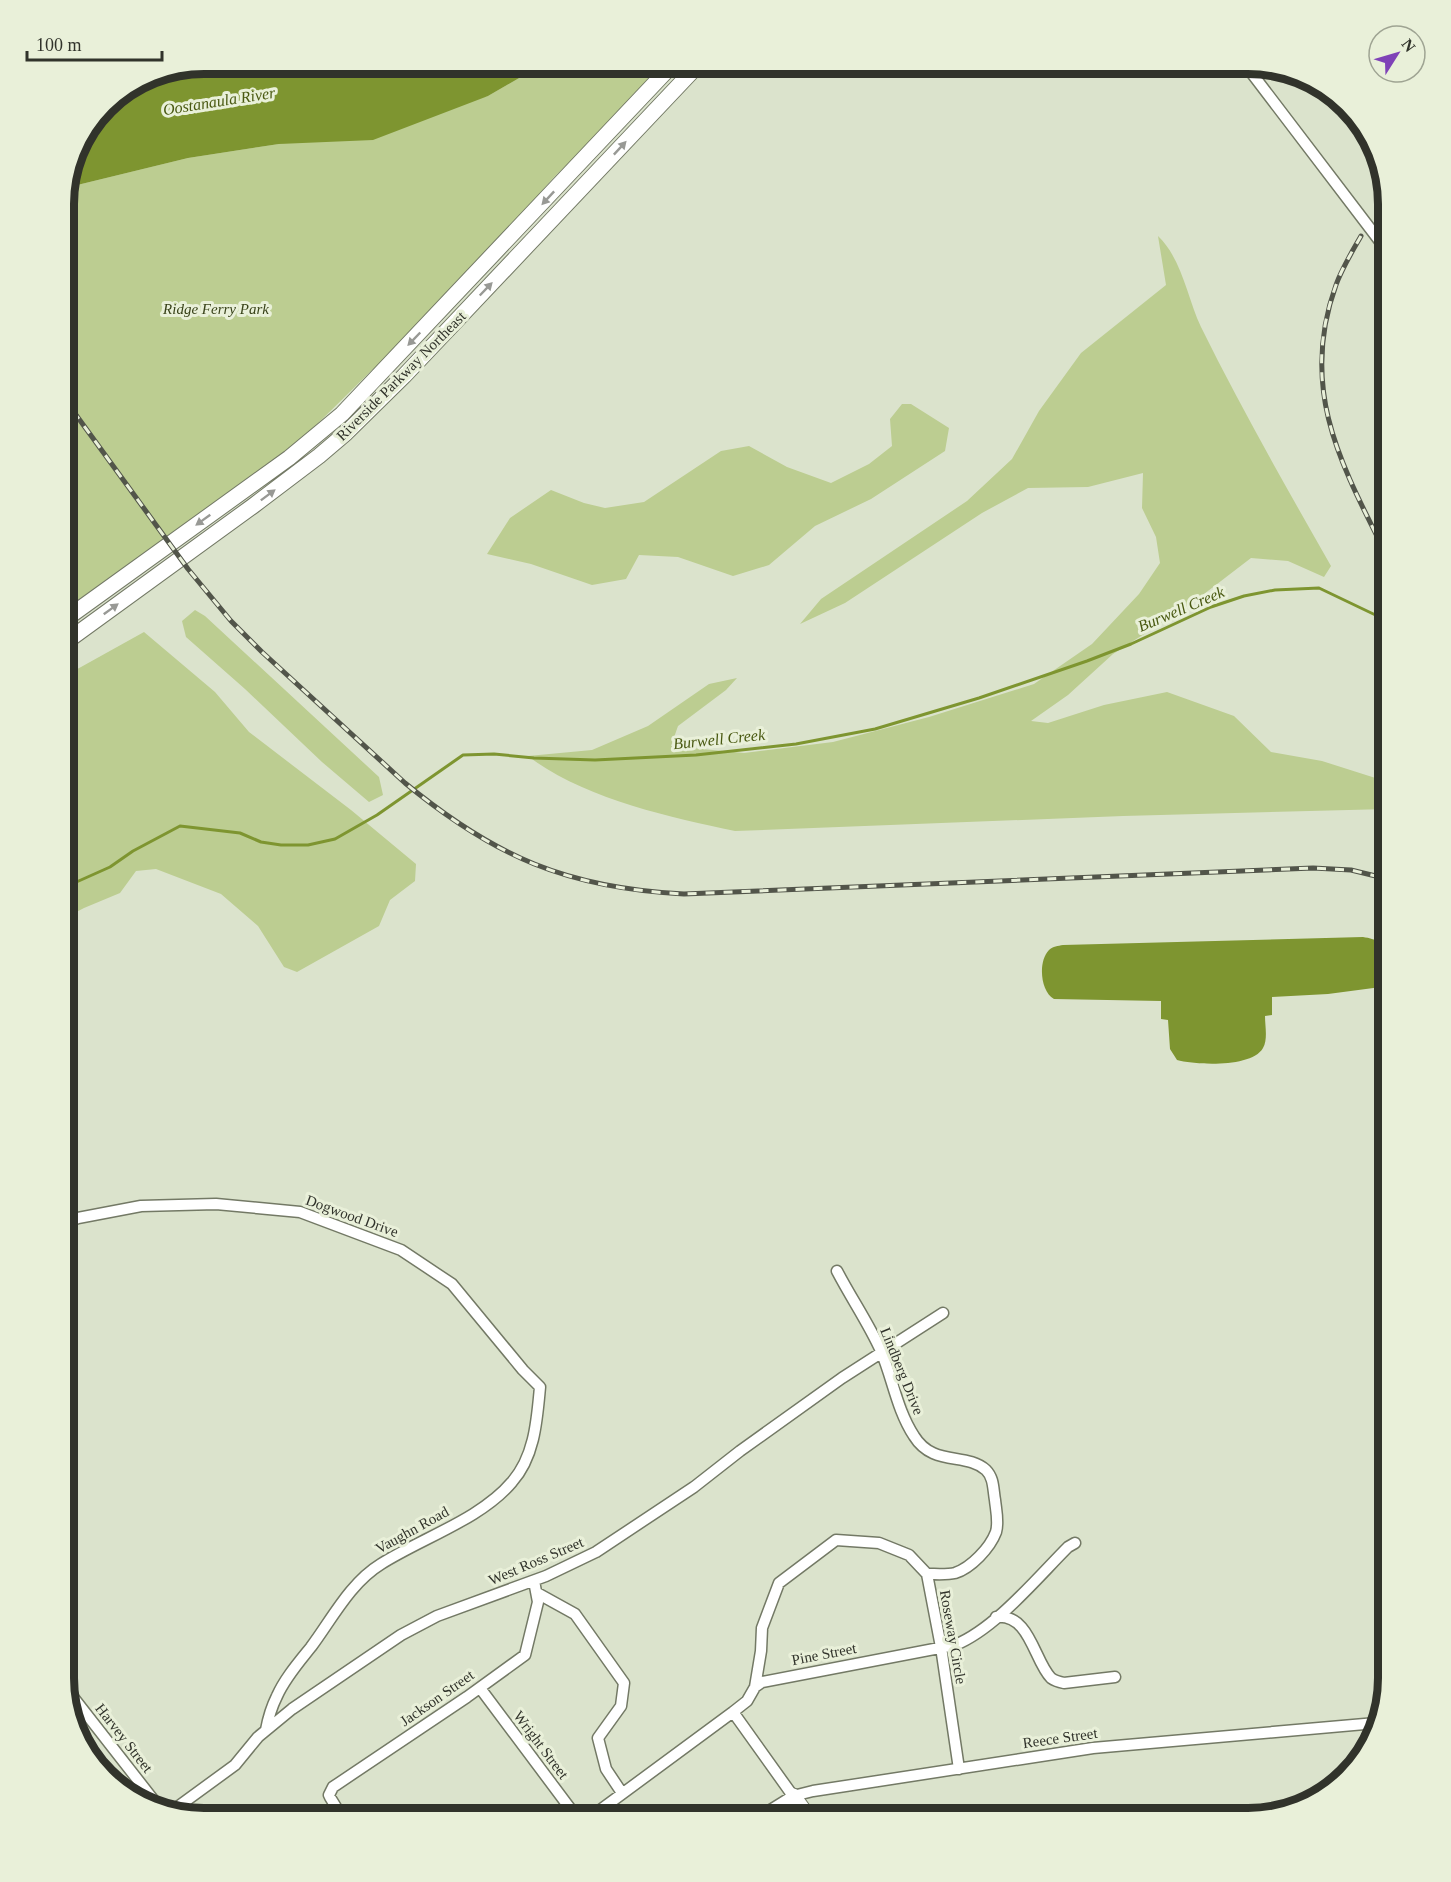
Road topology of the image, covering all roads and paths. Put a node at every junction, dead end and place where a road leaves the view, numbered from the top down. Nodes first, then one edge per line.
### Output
1 (664, 74) edge
2 (690, 74) edge
3 (1252, 74) edge
4 (1378, 239) edge
5 (74, 613) edge
6 (74, 636) edge
7 (74, 1220) edge
8 (837, 1272) dead end
9 (943, 1313) dead end
10 (881, 1351) junction
11 (540, 1387) joint
12 (1075, 1543) dead end
13 (927, 1574) junction
14 (534, 1581) junction
15 (537, 1593) junction
16 (996, 1617) junction
17 (941, 1647) junction
18 (1115, 1677) dead end
19 (755, 1687) junction
20 (480, 1689) junction
21 (76, 1701) edge
22 (733, 1712) junction
23 (1369, 1724) edge
24 (266, 1731) junction
25 (959, 1769) junction
26 (622, 1793) junction
27 (793, 1796) junction
28 (152, 1798) edge
29 (179, 1806) edge
30 (337, 1808) edge
31 (570, 1808) edge
32 (602, 1808) edge
33 (775, 1808) edge
34 (802, 1808) edge

1 -> 5 main road, Riverside Parkway Northeast
6 -> 2 main road, Riverside Parkway Northeast
3 - 4 street
7 - 11 street, Dogwood Drive
8 - 10 street, Lindberg Drive
9 - 10 street, West Ross Street
10 - 13 street, Lindberg Drive
10 - 14 street, West Ross Street
11 - 24 street, Vaughn Road
12 - 16 street, Pine Street
13 - 17 street, Roseway Circle
13 - 19 street, Roseway Circle
14 - 15 street, Jackson Street
14 - 24 street, West Ross Street
15 - 20 street, Jackson Street
15 - 26 street
16 - 17 street, Pine Street
16 - 18 street
17 - 19 street, Pine Street
17 - 25 street, Roseway Circle
19 - 22 street
20 - 30 street, Jackson Street
20 - 31 street, Wright Street
21 - 28 street, Harvey Street
22 - 26 street
22 - 27 street
23 - 25 street, Reece Street
24 - 29 street, West Ross Street
25 - 27 street, Reece Street
26 - 32 street
27 - 33 street, Reece Street
27 - 34 main road

